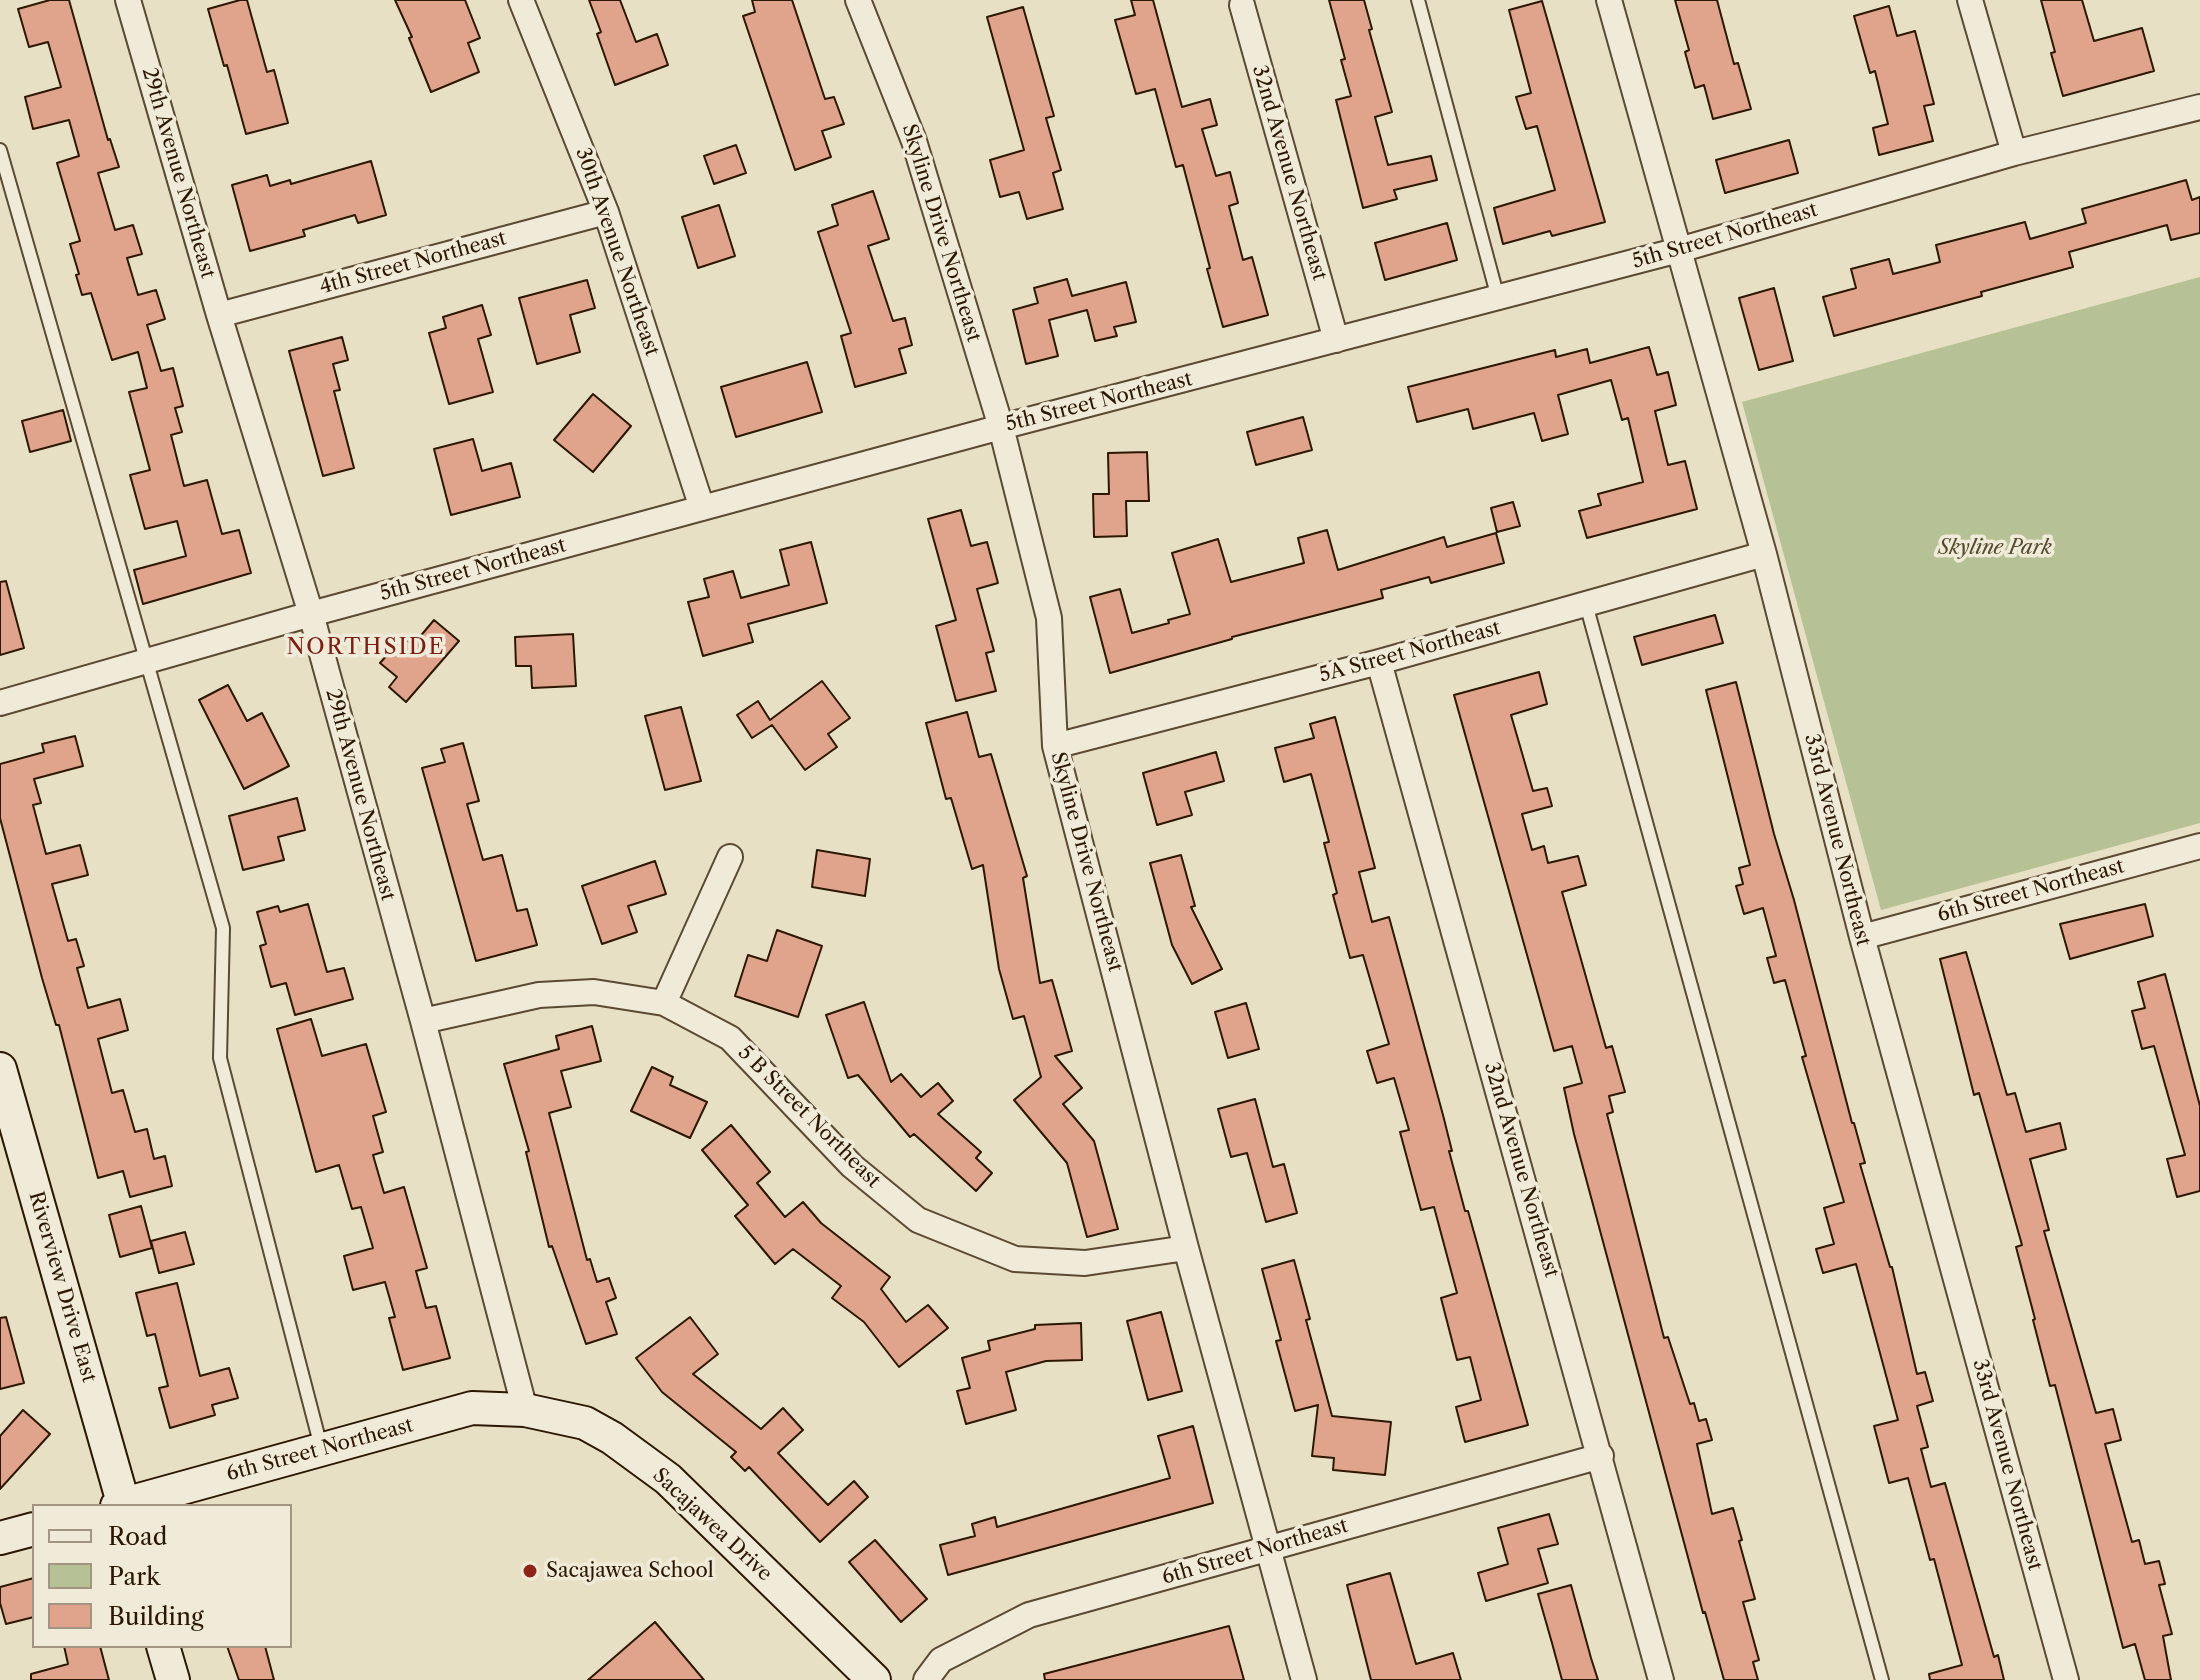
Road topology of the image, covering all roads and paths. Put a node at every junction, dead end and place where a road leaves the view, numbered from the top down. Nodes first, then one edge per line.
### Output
1 (128, 0) edge
2 (521, 0) edge
3 (858, 0) edge
4 (1418, 0) edge
5 (1609, 0) edge
6 (1970, 0) edge
7 (1242, 5) dead end
8 (2200, 107) edge
9 (0, 150) edge
10 (2014, 153) junction
11 (606, 212) junction
12 (1679, 250) junction
13 (1498, 298) junction
14 (219, 315) junction
15 (1336, 340) junction
16 (1001, 427) junction
17 (702, 508) junction
18 (1764, 554) junction
19 (1586, 604) junction
20 (311, 614) junction
21 (147, 661) junction
22 (1379, 662) junction
23 (0, 703) edge
24 (1055, 746) junction
25 (2198, 853) edge
26 (730, 857) dead end
27 (1862, 937) junction
28 (664, 1003) junction
29 (423, 1021) junction
30 (0, 1069) edge
31 (1186, 1248) junction
32 (525, 1410) junction
33 (322, 1449) junction
34 (1601, 1456) junction
35 (122, 1504) edge
36 (126, 1504) edge
37 (32, 1530) edge
38 (0, 1538) edge
39 (1268, 1548) junction
40 (164, 1648) edge
41 (173, 1680) edge
42 (874, 1680) edge
43 (926, 1680) edge
44 (1304, 1680) edge
45 (1661, 1680) edge
46 (1882, 1680) edge
47 (2066, 1680) edge

1 - 14 street, 29th Avenue Northeast
2 - 11 street, 30th Avenue Northeast
3 - 16 street, Skyline Drive Northeast
4 - 13 lane
5 - 12 street, 33rd Avenue Northeast
6 - 10 street
7 - 15 street, 32nd Avenue Northeast
8 - 10 street, 5th Street Northeast
9 - 21 lane
10 - 12 street, 5th Street Northeast
11 - 14 street, 4th Street Northeast
11 - 17 street, 30th Avenue Northeast
12 - 13 street, 5th Street Northeast
12 - 18 street, 33rd Avenue Northeast
13 - 15 street, 5th Street Northeast
14 - 20 street, 29th Avenue Northeast
15 - 16 street, 5th Street Northeast
16 - 17 street, 5th Street Northeast
16 - 24 street, Skyline Drive Northeast
17 - 20 street, 5th Street Northeast
18 - 19 street, 5A Street Northeast
18 - 27 street, 33rd Avenue Northeast
19 - 22 street, 5A Street Northeast
19 - 46 lane
20 - 21 street, 5th Street Northeast
20 - 29 street, 29th Avenue Northeast
21 - 23 street, 5th Street Northeast
21 - 33 lane
22 - 24 street, 5A Street Northeast
22 - 34 street, 32nd Avenue Northeast
24 - 31 street, Skyline Drive Northeast
25 - 27 street, 6th Street Northeast
26 - 28 street
27 - 47 street, 33rd Avenue Northeast
28 - 29 street, 5 B Street Northeast
28 - 31 street, 5 B Street Northeast
29 - 32 street, 29th Avenue Northeast
30 - 35 street, Riverview Drive East
31 - 39 street, Skyline Drive Northeast
32 - 33 street, 6th Street Northeast
32 - 42 street, Sacajawea Drive
33 - 36 street, 6th Street Northeast
34 - 39 street, 6th Street Northeast
34 - 45 street, 32nd Avenue Northeast
37 - 38 street
39 - 43 street, 6th Street Northeast
39 - 44 street, Skyline Drive Northeast
40 - 41 street

